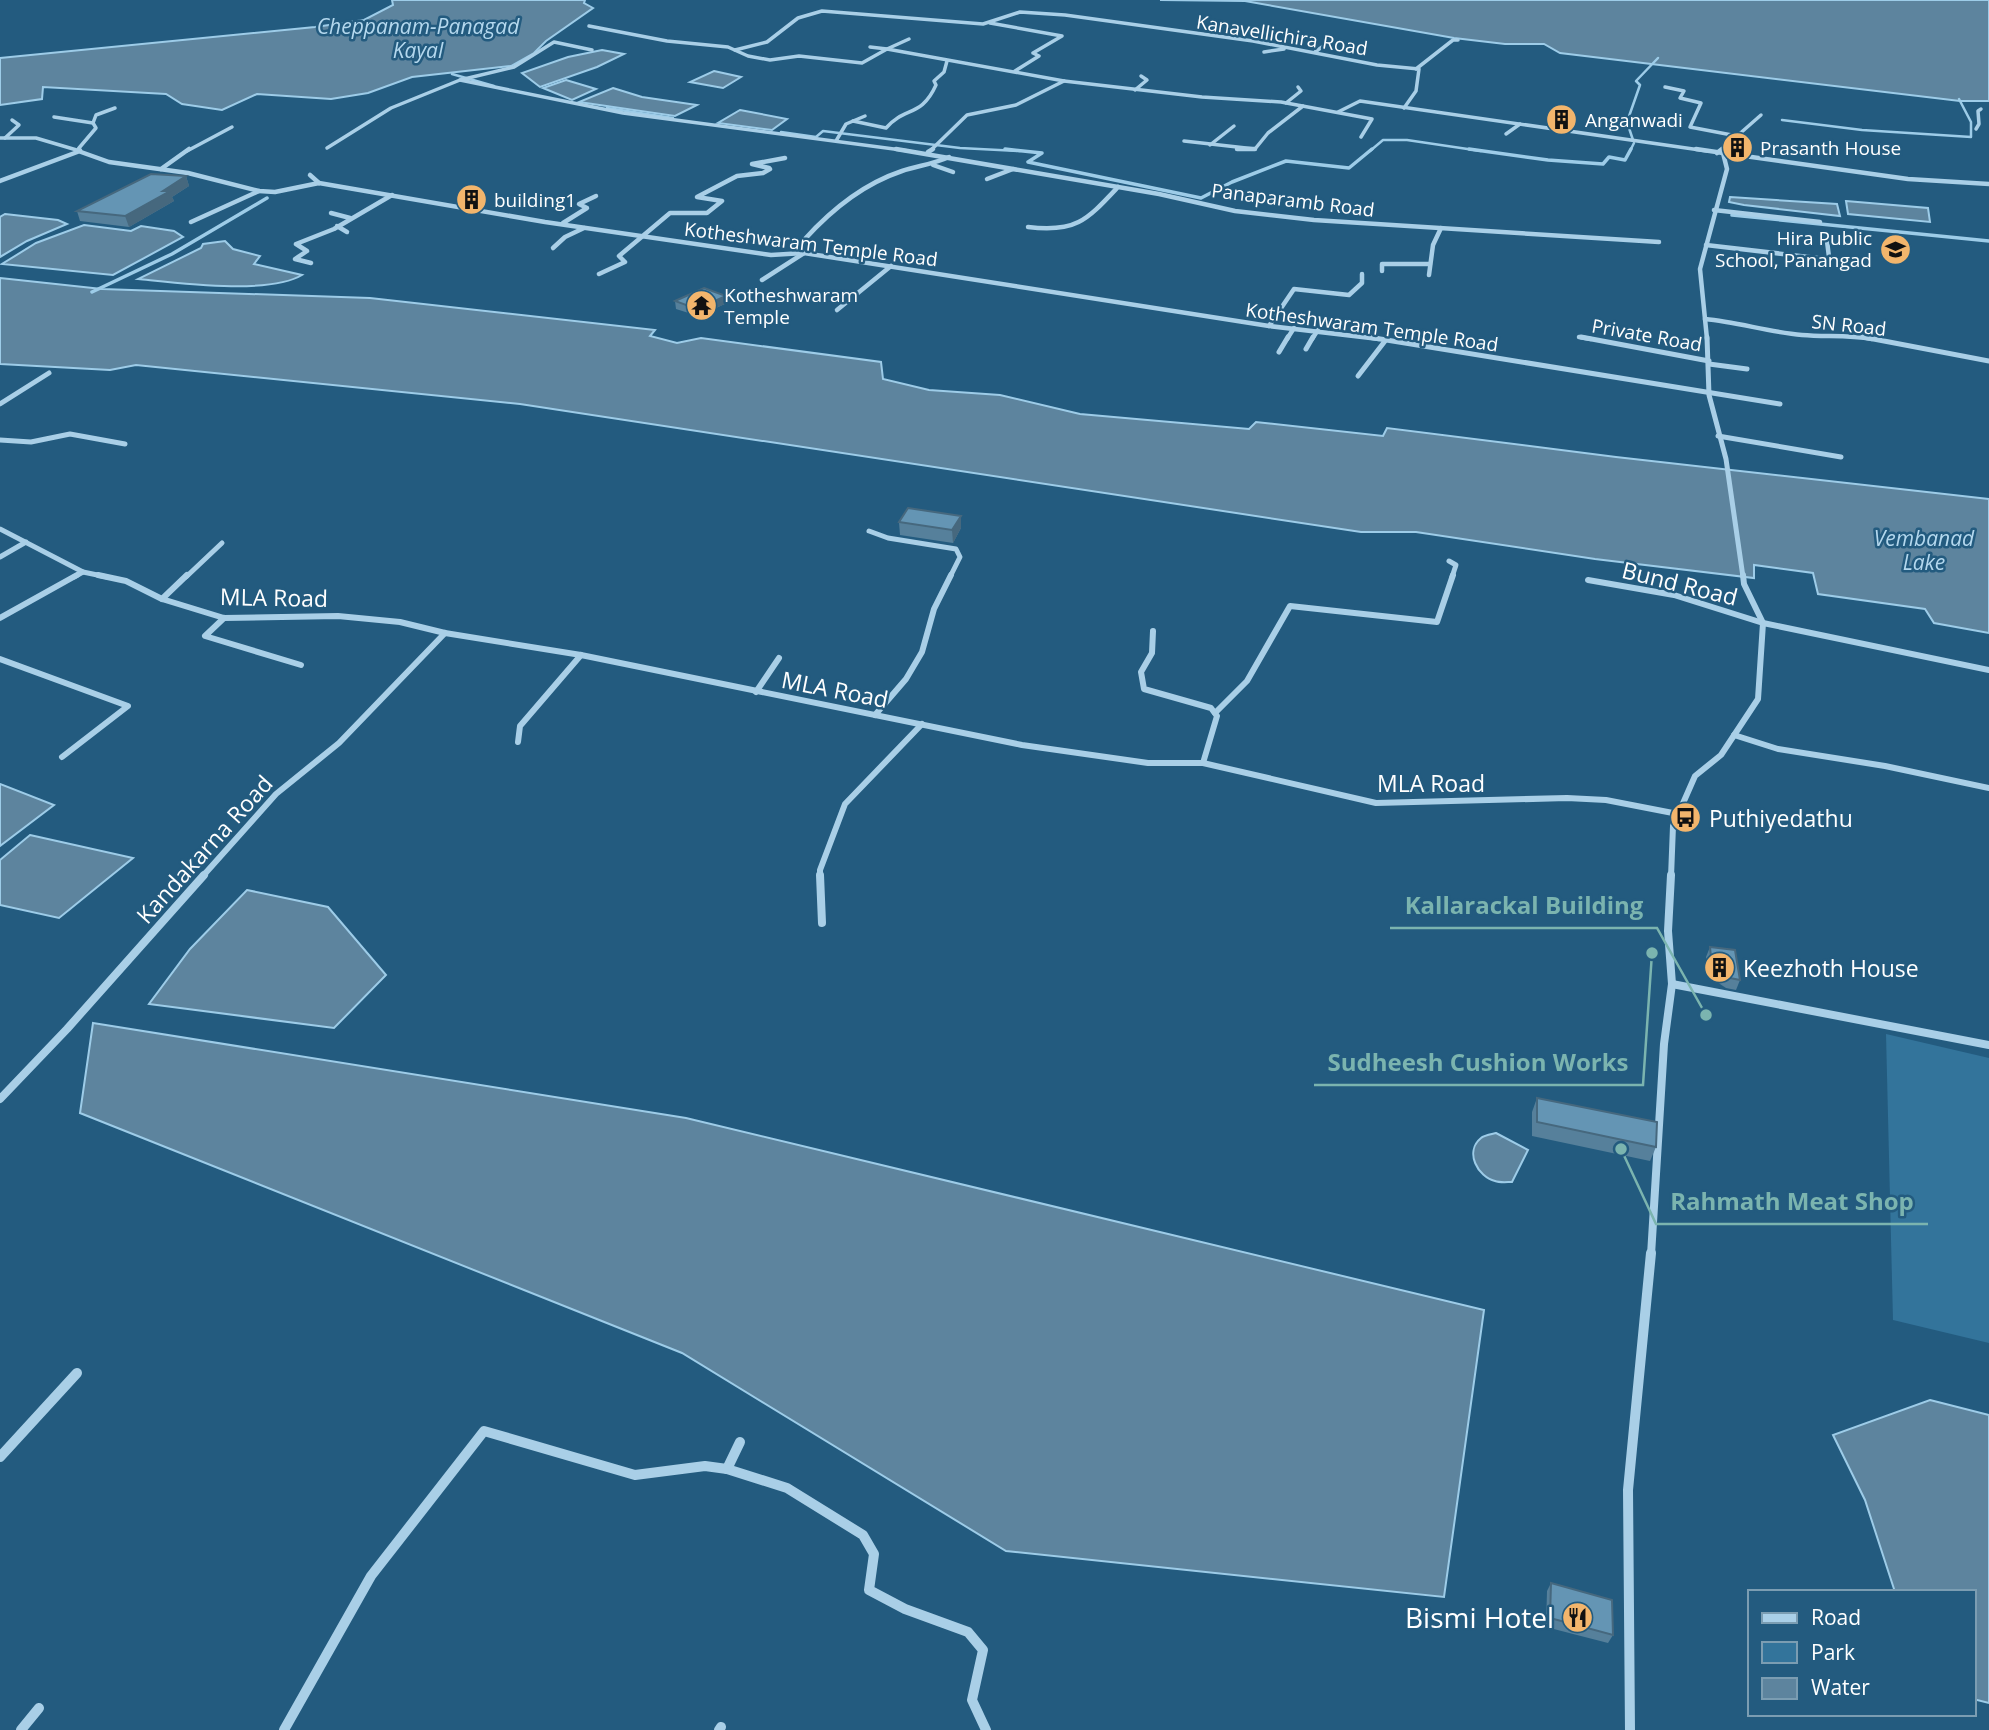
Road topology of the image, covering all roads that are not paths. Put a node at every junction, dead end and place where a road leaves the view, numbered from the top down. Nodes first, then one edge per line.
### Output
1 (987, 23) junction
2 (589, 26) dead end
3 (1182, 33) junction
4 (909, 39) dead end
5 (1175, 40) dead end
6 (1458, 40) dead end
7 (1329, 42) dead end
8 (870, 47) dead end
9 (1286, 47) junction
10 (887, 49) junction
11 (592, 50) dead end
12 (734, 50) junction
13 (1315, 51) junction
14 (1264, 52) dead end
15 (947, 61) junction
16 (862, 63) junction
17 (856, 67) dead end
18 (1416, 69) junction
19 (1015, 71) junction
20 (1140, 76) dead end
21 (460, 80) junction
22 (1064, 81) junction
23 (1298, 87) dead end
24 (1665, 87) dead end
25 (1134, 90) junction
26 (1286, 103) junction
27 (1303, 106) junction
28 (1404, 107) junction
29 (115, 108) dead end
30 (1338, 112) junction
31 (1989, 113) edge
32 (864, 116) dead end
33 (1761, 116) dead end
34 (54, 117) dead end
35 (12, 120) dead end
36 (853, 121) junction
37 (93, 123) junction
38 (1520, 124) junction
39 (1234, 126) dead end
40 (233, 127) dead end
41 (1976, 129) dead end
42 (1506, 134) dead end
43 (1737, 136) junction
44 (1361, 137) dead end
45 (3, 138) edge
46 (873, 138) dead end
47 (836, 141) junction
48 (1184, 141) dead end
49 (866, 145) junction
50 (1210, 145) junction
51 (327, 148) dead end
52 (80, 149) junction
53 (928, 153) junction
54 (1717, 153) junction
55 (1723, 153) junction
56 (950, 157) junction
57 (785, 158) dead end
58 (933, 165) junction
59 (161, 169) junction
60 (1013, 169) junction
61 (171, 170) junction
62 (953, 172) dead end
63 (310, 175) dead end
64 (160, 176) edge
65 (987, 179) dead end
66 (0, 181) edge
67 (319, 183) junction
68 (1989, 184) edge
69 (1118, 187) junction
70 (259, 191) junction
71 (393, 195) junction
72 (596, 196) dead end
73 (1714, 210) junction
74 (331, 213) dead end
75 (350, 218) junction
76 (191, 222) dead end
77 (1821, 222) dead end
78 (562, 223) junction
79 (337, 226) junction
80 (585, 227) junction
81 (1028, 227) dead end
82 (1441, 228) junction
83 (347, 232) dead end
84 (1826, 233) dead end
85 (641, 236) junction
86 (1659, 242) dead end
87 (1706, 245) junction
88 (553, 248) dead end
89 (804, 253) junction
90 (312, 263) dead end
91 (1430, 264) junction
92 (891, 266) junction
93 (1382, 271) dead end
94 (599, 274) dead end
95 (1362, 274) dead end
96 (1429, 275) dead end
97 (762, 280) dead end
98 (837, 310) dead end
99 (1705, 319) junction
100 (1269, 327) junction
101 (1294, 328) junction
102 (1318, 330) junction
103 (1579, 337) dead end
104 (1385, 341) junction
105 (1306, 349) dead end
106 (1279, 352) dead end
107 (1989, 361) edge
108 (1709, 363) junction
109 (1747, 369) dead end
110 (49, 373) dead end
111 (1358, 376) dead end
112 (1709, 395) junction
113 (0, 404) edge
114 (1780, 404) dead end
115 (1718, 436) junction
116 (0, 440) edge
117 (125, 444) dead end
118 (1841, 457) dead end
119 (0, 529) edge
120 (869, 531) dead end
121 (26, 542) junction
122 (222, 543) dead end
123 (0, 557) edge
124 (1448, 561) dead end
125 (83, 572) junction
126 (1588, 580) dead end
127 (162, 598) junction
128 (0, 618) edge
129 (224, 618) junction
130 (1763, 622) junction
131 (1153, 631) dead end
132 (445, 633) junction
133 (581, 655) junction
134 (779, 658) dead end
135 (0, 659) edge
136 (301, 665) dead end
137 (1989, 670) edge
138 (756, 692) junction
139 (1215, 713) junction
140 (875, 715) junction
141 (922, 724) junction
142 (1734, 735) junction
143 (518, 742) dead end
144 (62, 757) dead end
145 (1203, 763) junction
146 (1989, 789) edge
147 (1678, 814) junction
148 (822, 923) dead end
149 (1672, 984) junction
150 (1989, 1045) edge
151 (0, 1099) edge
152 (77, 1373) dead end
153 (740, 1442) dead end
154 (2, 1451) edge
155 (727, 1469) junction
156 (40, 1708) dead end
157 (21, 1730) edge
158 (284, 1730) edge
159 (986, 1730) edge
160 (1630, 1730) edge

1 - 3 street, Kanavellichira Road
1 - 12 street, Kanavellichira Road
1 - 19 street
2 - 12 street
3 - 5 street
3 - 9 street, Kanavellichira Road
4 - 10 street
6 - 18 street
7 - 13 street
8 - 10 street
9 - 13 street, Kanavellichira Road
9 - 14 street
10 - 15 street
10 - 16 street
11 - 21 street
12 - 16 street
13 - 18 street, Kanavellichira Road
15 - 19 street
15 - 36 street
16 - 17 street
18 - 28 street
19 - 22 street
20 - 25 street
21 - 47 street, Panaparamb Road
21 - 51 street
22 - 25 street
22 - 53 street
23 - 26 street
24 - 43 street
25 - 26 street
26 - 27 street
27 - 30 street
27 - 50 street
28 - 30 street
28 - 38 street
29 - 37 street
30 - 44 street
31 - 41 street
32 - 36 street
33 - 43 street
34 - 37 street
35 - 45 street
36 - 47 street
37 - 52 street
38 - 42 street
38 - 54 street
39 - 50 street
40 - 59 street
43 - 54 street
45 - 52 street, Kotheshwaram Temple Road
46 - 49 street
47 - 49 street, Panaparamb Road
48 - 50 street
49 - 53 street, Panaparamb Road
52 - 59 street, Kotheshwaram Temple Road
52 - 66 street
53 - 56 street, Panaparamb Road
54 - 55 street
55 - 68 street
55 - 73 street
56 - 58 street
56 - 60 street, Panaparamb Road
57 - 85 street
58 - 62 street
58 - 89 street
59 - 61 street, Kotheshwaram Temple Road
60 - 65 street
60 - 69 street, Panaparamb Road
61 - 64 street
61 - 70 street, Kotheshwaram Temple Road
63 - 67 street
67 - 70 street, Kotheshwaram Temple Road
67 - 71 street, Kotheshwaram Temple Road
69 - 81 street
69 - 82 street, Panaparamb Road
70 - 76 street
71 - 75 street
71 - 78 street, Kotheshwaram Temple Road
72 - 78 street
73 - 77 street
73 - 87 street
74 - 75 street
75 - 79 street
78 - 80 street, Kotheshwaram Temple Road
79 - 83 street
79 - 90 street
80 - 85 street, Kotheshwaram Temple Road
80 - 88 street
82 - 86 street, Panaparamb Road
82 - 91 street
84 - 87 street
85 - 89 street, Kotheshwaram Temple Road
85 - 94 street
87 - 99 street
89 - 92 street, Kotheshwaram Temple Road
89 - 97 street
91 - 93 street
91 - 96 street
92 - 98 street
92 - 100 street, Kotheshwaram Temple Road
95 - 100 street
99 - 107 street, SN Road
99 - 108 street
100 - 101 street, Kotheshwaram Temple Road
101 - 102 street, Kotheshwaram Temple Road
101 - 106 street
102 - 104 street, Kotheshwaram Temple Road
102 - 105 street
103 - 108 street, Private Road
104 - 111 street
104 - 112 street, Kotheshwaram Temple Road
108 - 109 street, Private Road
108 - 112 street
110 - 113 street
112 - 114 street, Kotheshwaram Temple Road
112 - 115 street
115 - 118 street
115 - 130 street
116 - 117 street
119 - 121 street, MLA Road
120 - 140 street
121 - 123 street
121 - 125 street, MLA Road
122 - 127 street
124 - 139 street
125 - 127 street, MLA Road
125 - 128 street
126 - 130 street, Bund Road
127 - 129 street, MLA Road
129 - 132 street, MLA Road
129 - 136 street
130 - 137 street, Bund Road
130 - 142 street
131 - 139 street
132 - 133 street, MLA Road
132 - 151 street, Kandakarna Road
133 - 138 street, MLA Road
133 - 143 street
134 - 138 street
135 - 144 street
138 - 140 street, MLA Road
139 - 145 street
140 - 141 street, MLA Road
141 - 145 street, MLA Road
141 - 148 street
142 - 146 street
142 - 147 street
145 - 147 street, MLA Road
147 - 149 street
149 - 150 street
149 - 160 street
152 - 154 street
153 - 155 street
155 - 158 street
155 - 159 street
156 - 157 street

